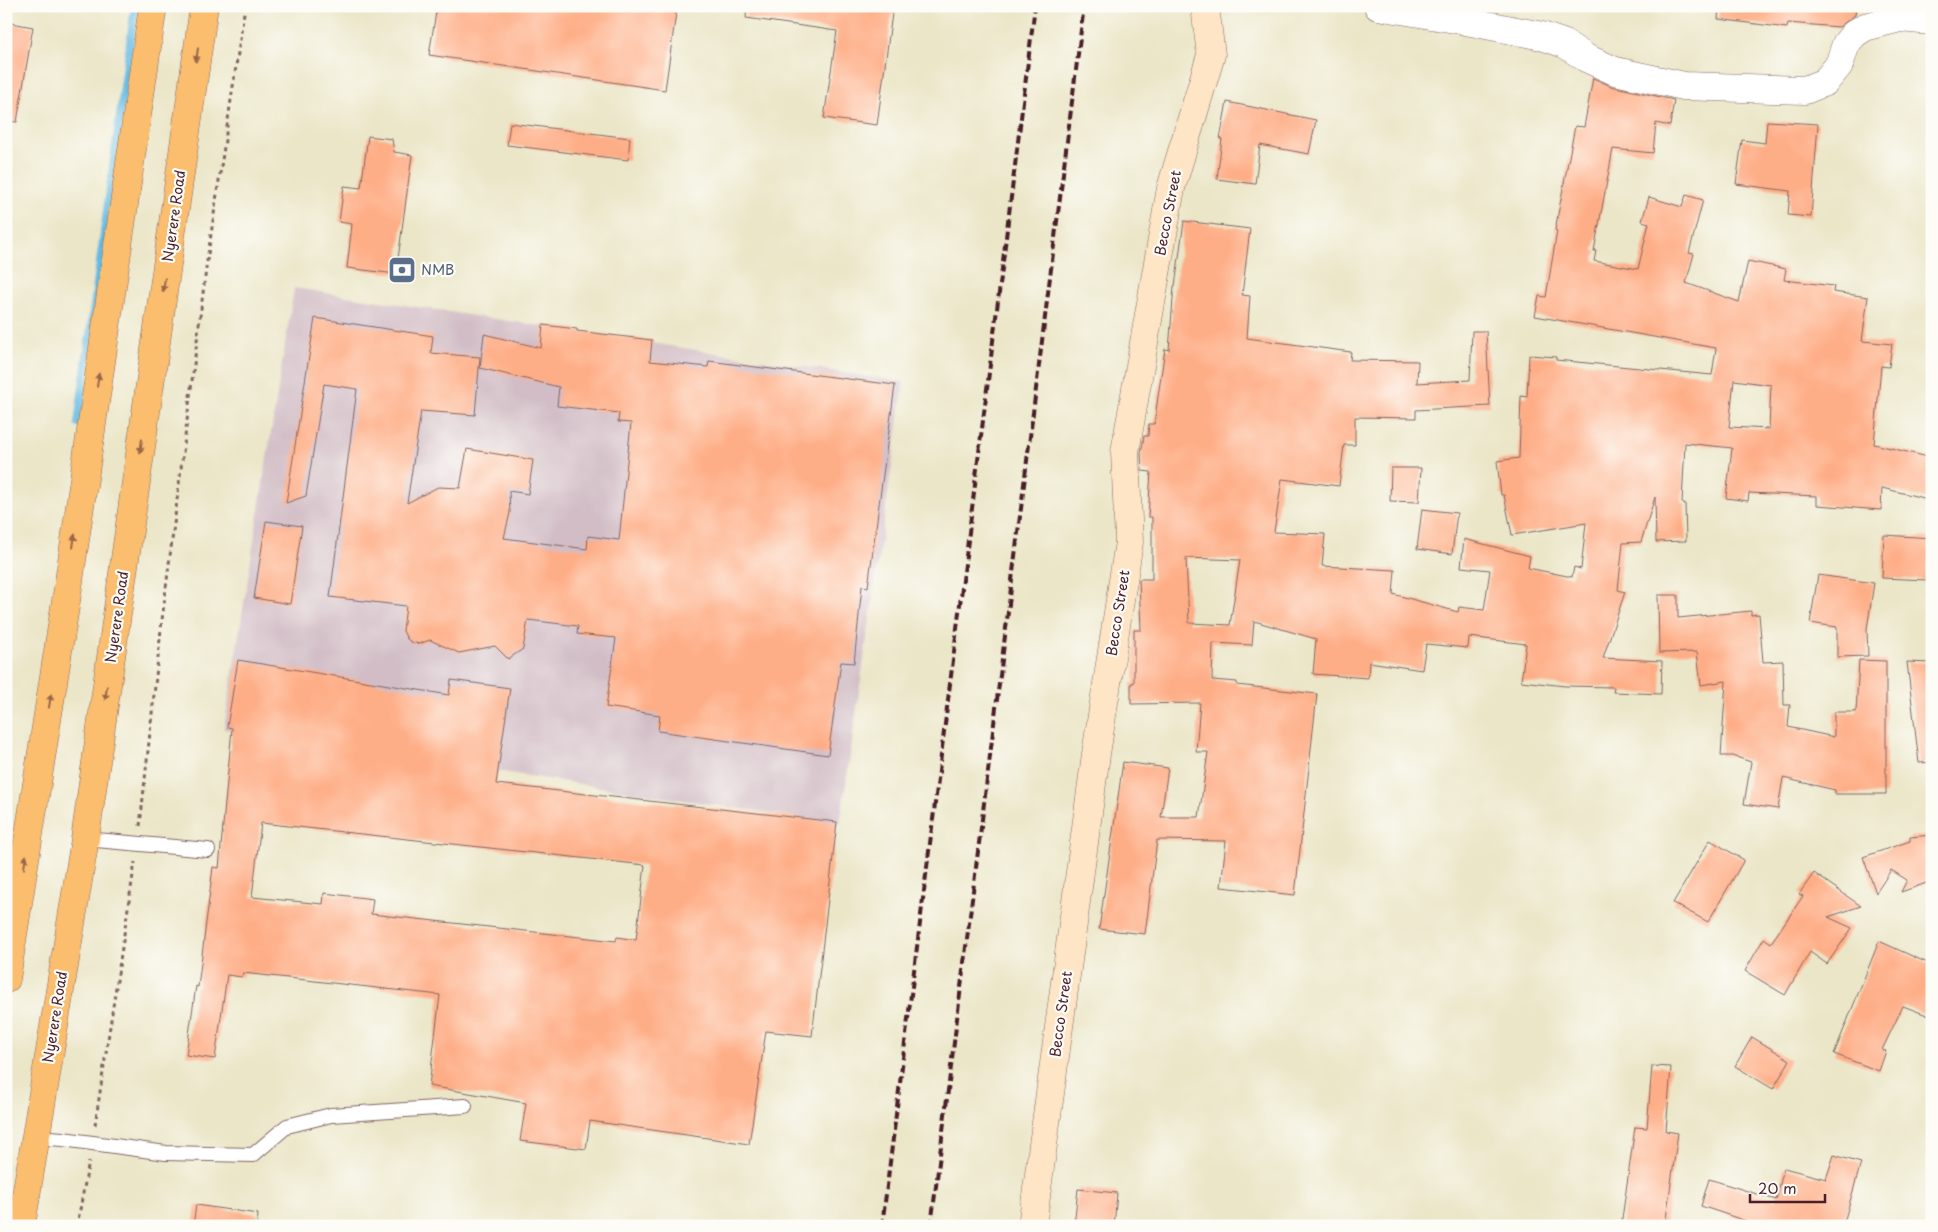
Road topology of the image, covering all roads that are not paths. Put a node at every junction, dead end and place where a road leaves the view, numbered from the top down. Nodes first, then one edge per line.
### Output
1 (153, 6) edge
2 (204, 6) edge
3 (1205, 6) edge
4 (1378, 6) edge
5 (1932, 21) edge
6 (85, 838) junction
7 (208, 850) dead end
8 (6, 979) edge
9 (465, 1106) dead end
10 (36, 1137) junction
11 (21, 1226) edge
12 (1032, 1226) edge

8 -> 1 highway
2 -> 6 highway, Nyerere Road
3 - 12 street, Becco Street
4 - 5 street
6 - 7 lane
6 - 10 highway, Nyerere Road
9 - 10 lane
10 - 11 highway, Nyerere Road

